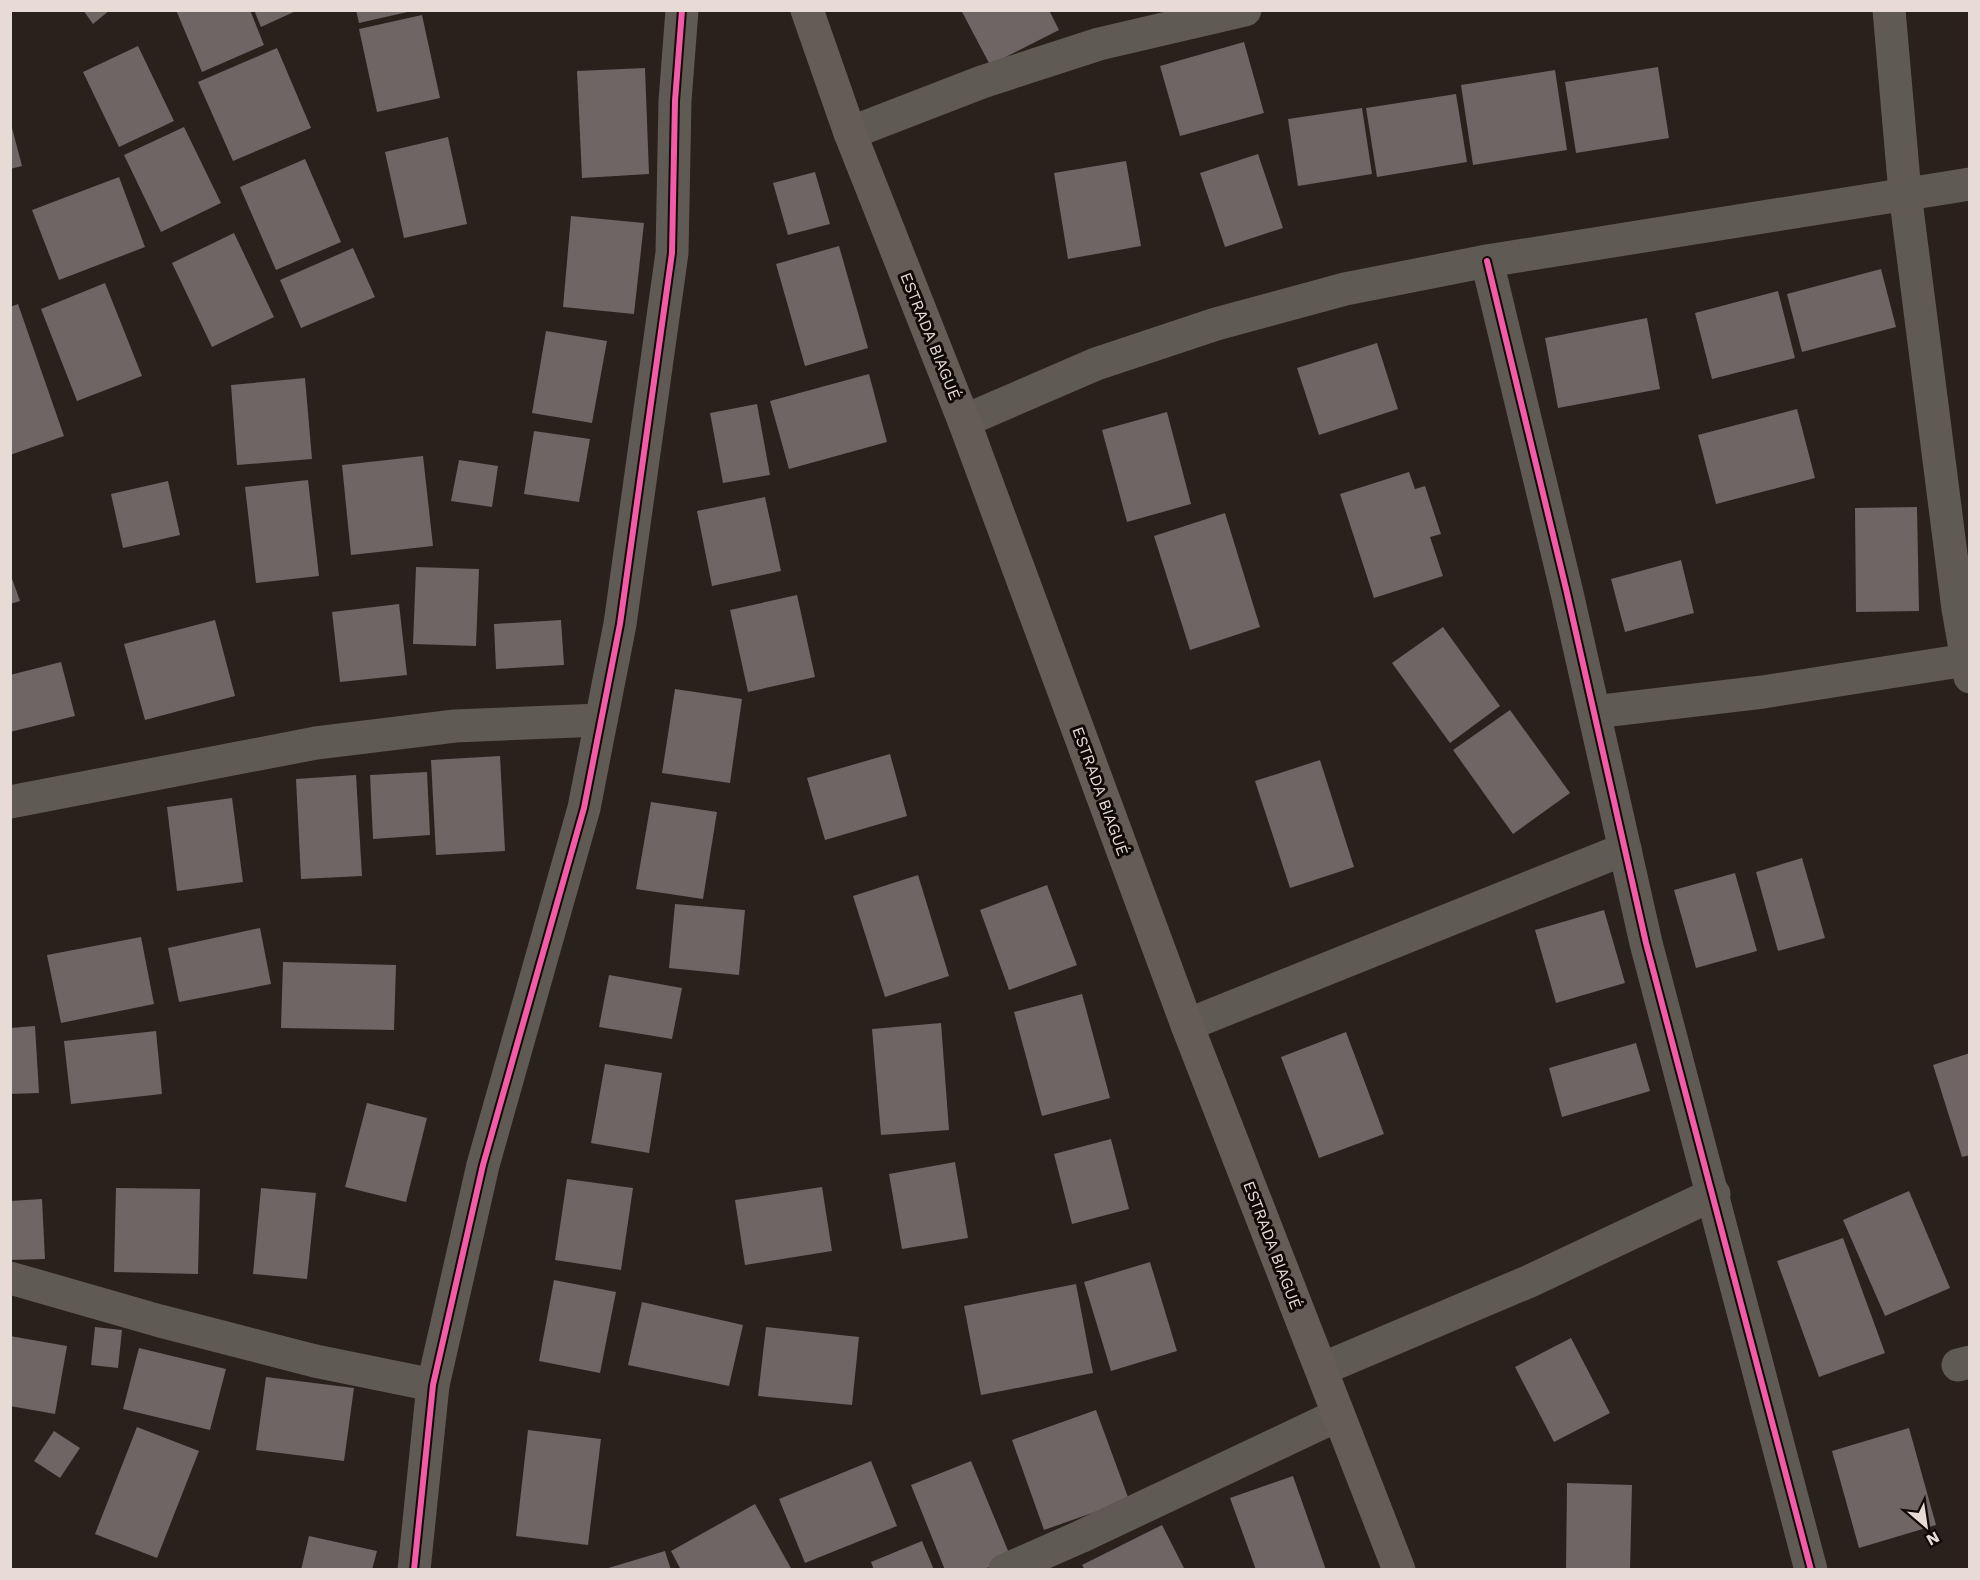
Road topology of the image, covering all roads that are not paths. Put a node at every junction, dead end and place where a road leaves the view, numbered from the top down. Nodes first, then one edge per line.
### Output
1 (681, 10) edge
2 (807, 10) edge
3 (1245, 10) edge
4 (1889, 10) edge
5 (850, 133) junction
6 (1970, 184) edge
7 (1905, 193) junction
8 (1487, 261) junction
9 (964, 421) junction
10 (1968, 668) edge
11 (1594, 712) junction
12 (601, 720) junction
13 (10, 802) edge
14 (1624, 849) junction
15 (1187, 1025) junction
16 (1714, 1194) junction
17 (10, 1278) edge
18 (1322, 1369) junction
19 (433, 1385) junction
20 (1338, 1415) junction
21 (414, 1569) edge
22 (1005, 1569) edge
23 (1399, 1569) edge
24 (1811, 1569) edge

1 - 12 street
2 - 5 main road, ESTRADA BIAGUÉ
3 - 5 street
4 - 7 street
5 - 9 main road, ESTRADA BIAGUÉ
6 - 7 street
7 - 8 street
7 - 10 street
8 - 9 street
8 - 11 street
9 - 15 main road, ESTRADA BIAGUÉ
10 - 11 street
11 - 14 street
12 - 13 street
12 - 19 street
14 - 15 street
14 - 16 street
15 - 18 main road, ESTRADA BIAGUÉ
16 - 18 street
16 - 24 street
17 - 19 street
18 - 20 main road, ESTRADA BIAGUÉ
19 - 21 street
20 - 22 street
20 - 23 main road, ESTRADA BIAGUÉ

